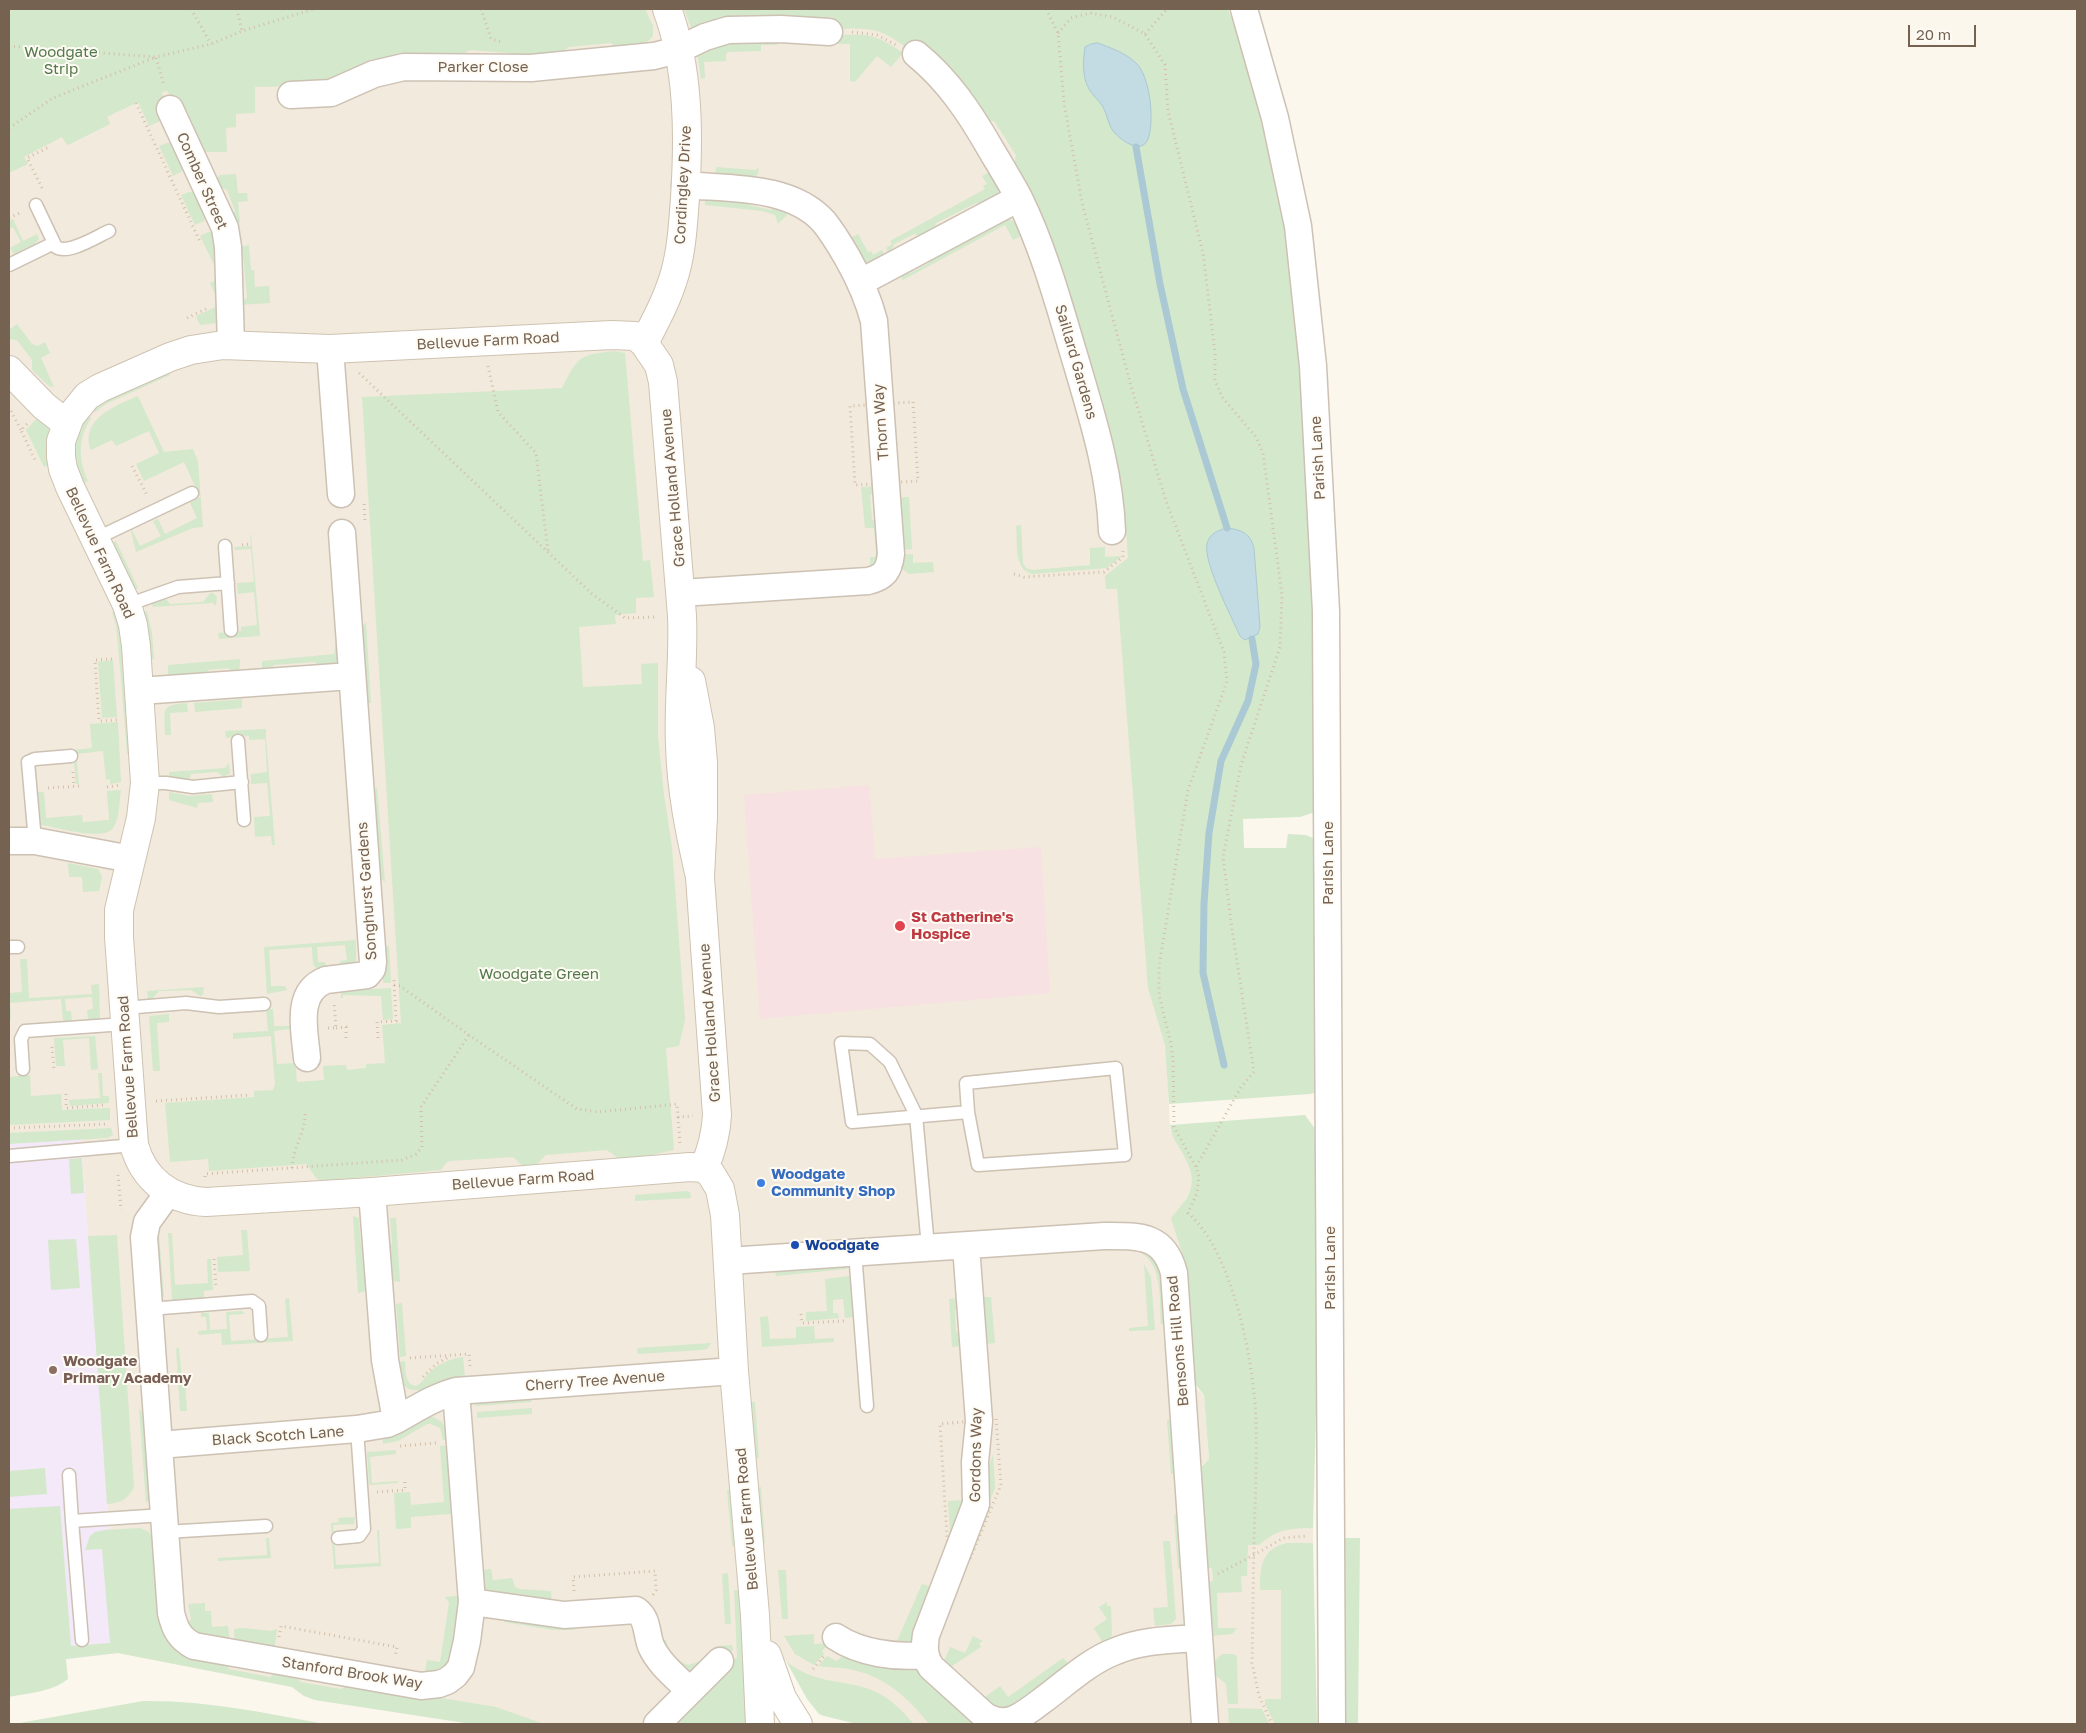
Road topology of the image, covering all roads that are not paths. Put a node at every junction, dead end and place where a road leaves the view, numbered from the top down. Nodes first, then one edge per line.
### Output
1 (667, 9) edge
2 (1244, 9) edge
3 (829, 32) road end
4 (678, 50) junction
5 (916, 54) road end
6 (291, 95) dead end
7 (170, 109) road end
8 (686, 185) junction
9 (1019, 198) junction
10 (36, 205) road end
11 (109, 230) dead end
12 (54, 243) junction
13 (9, 265) edge
14 (861, 282) junction
15 (644, 343) junction
16 (231, 345) junction
17 (331, 361) junction
18 (9, 370) edge
19 (67, 424) junction
20 (192, 493) dead end
21 (341, 494) dead end
22 (1112, 531) dead end
23 (342, 533) dead end
24 (95, 539) junction
25 (225, 546) dead end
26 (228, 583) junction
27 (127, 605) junction
28 (682, 616) junction
29 (231, 630) dead end
30 (352, 676) junction
31 (140, 691) junction
32 (238, 741) dead end
33 (71, 756) dead end
34 (242, 782) junction
35 (135, 787) junction
36 (244, 820) dead end
37 (9, 841) edge
38 (35, 841) junction
39 (131, 860) junction
40 (264, 1004) dead end
41 (125, 1016) junction
42 (307, 1058) dead end
43 (23, 1069) dead end
44 (968, 1112) junction
45 (916, 1115) junction
46 (134, 1145) junction
47 (9, 1156) edge
48 (704, 1168) junction
49 (168, 1192) junction
50 (372, 1192) junction
51 (966, 1246) junction
52 (928, 1248) junction
53 (855, 1252) junction
54 (728, 1261) junction
55 (149, 1308) junction
56 (262, 1335) dead end
57 (734, 1371) junction
58 (456, 1391) junction
59 (867, 1406) dead end
60 (396, 1420) junction
61 (358, 1439) junction
62 (159, 1445) junction
63 (69, 1475) dead end
64 (72, 1521) junction
65 (165, 1524) junction
66 (266, 1526) dead end
67 (338, 1538) dead end
68 (472, 1602) junction
69 (755, 1615) junction
70 (836, 1636) dead end
71 (1199, 1638) junction
72 (82, 1640) dead end
73 (925, 1655) junction
74 (720, 1661) dead end
75 (690, 1690) junction
76 (998, 1723) edge
77 (657, 1724) edge
78 (760, 1724) edge
79 (798, 1724) edge
80 (1205, 1724) edge
81 (1332, 1724) edge

1 - 4 street, Cordingley Drive
2 - 81 street, Parish Lane
3 - 4 street
4 - 6 street, Parker Close
4 - 8 street, Cordingley Drive
5 - 9 street, Saillard Gardens
7 - 16 street, Comber Street
8 - 14 street, Thorn Way
8 - 15 street, Cordingley Drive
9 - 14 street
9 - 22 street, Saillard Gardens
10 - 12 lane
11 - 12 lane
12 - 13 lane
14 - 28 street, Thorn Way
15 - 17 street, Bellevue Farm Road
15 - 28 street, Grace Holland Avenue
16 - 17 street, Bellevue Farm Road
16 - 19 street, Bellevue Farm Road
17 - 21 street
18 - 19 street
19 - 24 street, Bellevue Farm Road
20 - 24 lane
23 - 30 street, Songhurst Gardens
24 - 27 street, Bellevue Farm Road
25 - 26 lane
26 - 27 lane
26 - 29 lane
27 - 31 street, Bellevue Farm Road
28 - 48 street, Grace Holland Avenue
30 - 31 street
30 - 42 street, Songhurst Gardens
31 - 35 street, Bellevue Farm Road
32 - 34 lane
33 - 38 lane
34 - 35 lane
34 - 36 lane
35 - 39 street, Bellevue Farm Road
37 - 38 street
38 - 39 street
39 - 41 street, Bellevue Farm Road
40 - 41 lane
41 - 43 lane
41 - 46 street, Bellevue Farm Road
44 - 44 lane
44 - 45 lane
45 - 45 lane
45 - 52 lane
46 - 47 lane
46 - 49 street, Bellevue Farm Road
48 - 50 street, Bellevue Farm Road
48 - 54 street, Bellevue Farm Road
49 - 50 street, Bellevue Farm Road
49 - 55 street, Stanford Brook Way
50 - 60 street
51 - 52 street, Bensons Hill Road
51 - 71 street, Bensons Hill Road
51 - 73 street, Gordons Way
52 - 53 street, Bensons Hill Road
53 - 54 street, Bensons Hill Road
53 - 59 lane
54 - 57 street, Bellevue Farm Road
55 - 56 lane
55 - 62 street, Stanford Brook Way
57 - 58 street, Cherry Tree Avenue
57 - 69 street, Bellevue Farm Road
58 - 60 street
58 - 68 street, Stanford Brook Way
60 - 61 street, Black Scotch Lane
61 - 62 street, Black Scotch Lane
61 - 67 lane
62 - 65 street, Stanford Brook Way
63 - 64 lane
64 - 65 lane
64 - 72 lane
65 - 66 lane
65 - 68 street, Stanford Brook Way
68 - 75 street
69 - 78 street, Bellevue Farm Road
69 - 79 street, Bellevue Farm Road
70 - 73 street
71 - 76 street
71 - 80 street, Bensons Hill Road
73 - 76 street
74 - 75 street
75 - 77 street

